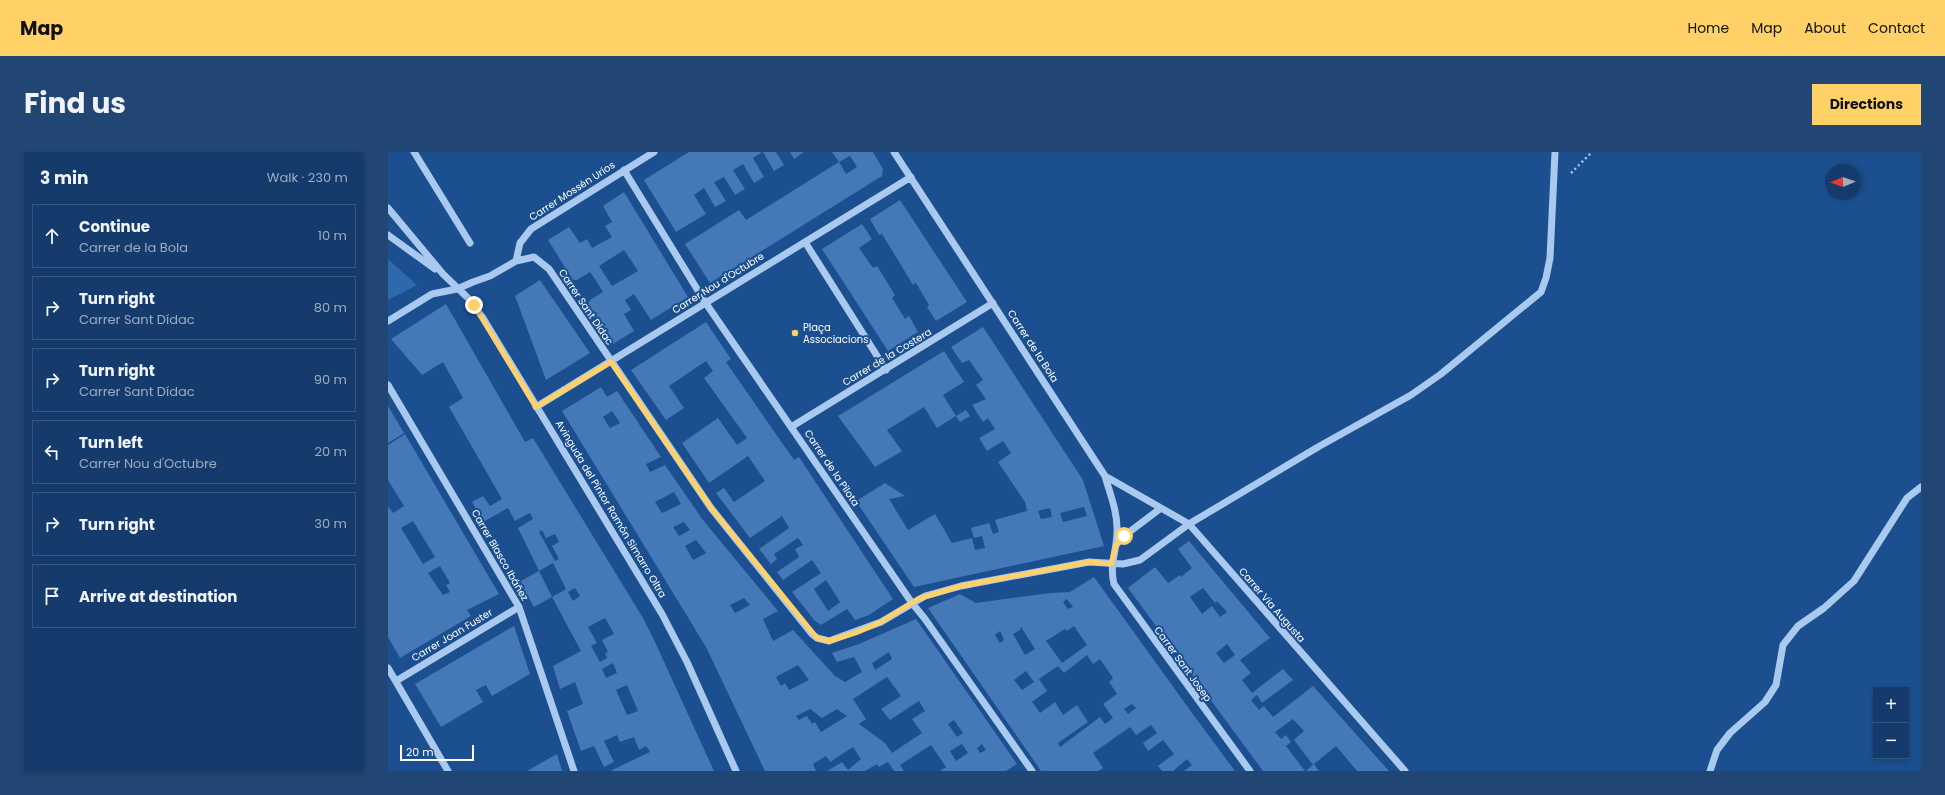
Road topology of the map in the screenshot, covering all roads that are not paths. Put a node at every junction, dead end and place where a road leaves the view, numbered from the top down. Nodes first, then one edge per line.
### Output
1 (414, 152) edge
2 (654, 152) edge
3 (894, 152) edge
4 (1555, 152) edge
5 (624, 170) junction
6 (911, 177) junction
7 (388, 208) edge
8 (388, 235) edge
9 (805, 242) junction
10 (470, 243) dead end
11 (516, 261) junction
12 (443, 274) junction
13 (457, 289) junction
14 (705, 302) junction
15 (993, 303) junction
16 (388, 321) edge
17 (611, 362) junction
18 (886, 370) junction
19 (388, 385) edge
20 (536, 407) junction
21 (791, 427) junction
22 (1105, 476) junction
23 (1921, 487) edge
24 (1161, 508) junction
25 (1189, 524) junction
26 (1116, 545) junction
27 (1111, 564) junction
28 (912, 603) junction
29 (519, 607) junction
30 (388, 668) edge
31 (396, 681) junction
32 (448, 771) edge
33 (574, 771) edge
34 (736, 771) edge
35 (1031, 771) edge
36 (1250, 771) edge
37 (1405, 771) edge
38 (1710, 771) edge

1 - 10 street
2 - 5 street, Carrer Mossèn Uríos
3 - 6 street, Carrer de la Bola
4 - 25 street, Carrer Sant Dídac
5 - 11 street, Carrer Mossèn Uríos
5 - 14 street, Carrer de la Pilota
6 - 9 street, Carrer Nou d'Octubre
6 - 15 street, Carrer de la Bola
7 - 12 street, Avinguda del Pintor Ramón Simarro Oltra
8 - 12 street, Avinguda del Pintor Ramón Simarro Oltra
9 - 14 street, Carrer Nou d'Octubre
9 - 18 street
11 - 13 street
11 - 17 street, Carrer Sant Dídac
12 - 13 street, Avinguda del Pintor Ramón Simarro Oltra
13 - 16 street
13 - 20 street, Avinguda del Pintor Ramón Simarro Oltra
14 - 17 street, Carrer Nou d'Octubre
14 - 21 street, Carrer de la Pilota
15 - 18 street, Carrer de la Costera
15 - 22 street, Carrer de la Bola
17 - 20 street, Carrer Nou d'Octubre
17 - 28 street, Carrer Sant Dídac
18 - 21 street, Carrer de la Costera
19 - 29 street, Carrer Blasco Ibáñez
20 - 34 street, Avinguda del Pintor Ramón Simarro Oltra
21 - 28 street, Carrer de la Pilota
22 - 24 street, Carrer Via Augusta
22 - 26 street, Carrer de la Bola
23 - 38 street
24 - 25 street, Carrer Via Augusta
24 - 26 street
25 - 27 street, Carrer Sant Dídac
25 - 37 street, Carrer Via Augusta
26 - 27 street, Carrer de la Bola
27 - 28 street, Carrer Sant Dídac
27 - 36 street, Carrer Sant Josep
28 - 35 street, Carrer de la Pilota
29 - 31 street, Carrer Joan Fuster
29 - 33 street, Carrer Blasco Ibáñez
30 - 31 street
31 - 32 street

